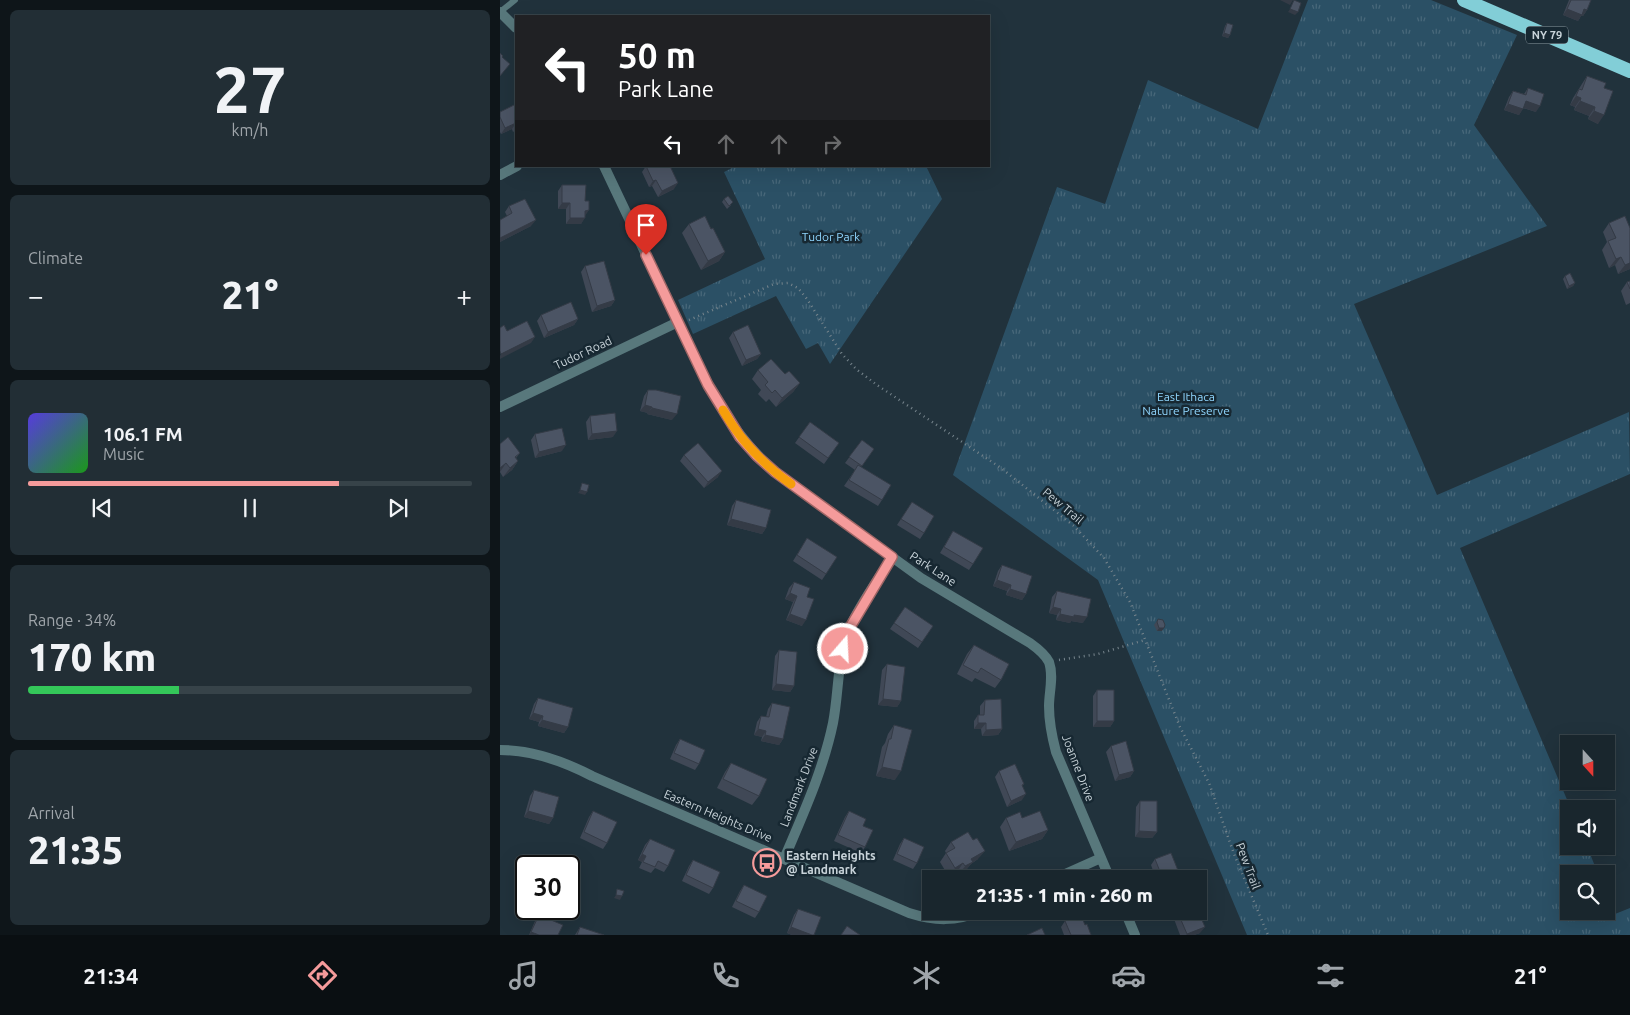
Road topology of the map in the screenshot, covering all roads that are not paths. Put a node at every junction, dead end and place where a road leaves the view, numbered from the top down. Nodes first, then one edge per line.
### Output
1 (515, 0) edge
2 (1464, 0) edge
3 (500, 12) edge
4 (515, 27) edge
5 (1630, 71) edge
6 (515, 167) edge
7 (604, 167) edge
8 (500, 175) edge
9 (678, 322) junction
10 (500, 407) edge
11 (892, 557) junction
12 (1048, 661) joint
13 (500, 750) edge
14 (1101, 858) junction
15 (784, 859) junction
16 (1074, 870) edge
17 (1106, 870) edge
18 (922, 918) edge
19 (1129, 920) edge
20 (1135, 935) edge

1 - 3 lane
2 - 5 highway, NY 79
3 - 4 street
6 - 8 street
7 - 9 street, Park Lane
9 - 10 street, Tudor Road
9 - 11 street, Park Lane
11 - 12 street, Park Lane
11 - 15 street, Landmark Drive
12 - 14 street, Joanne Drive
13 - 15 street, Eastern Heights Drive
14 - 16 street
14 - 17 street, Joanne Drive
15 - 18 street, Eastern Heights Drive
19 - 20 street

